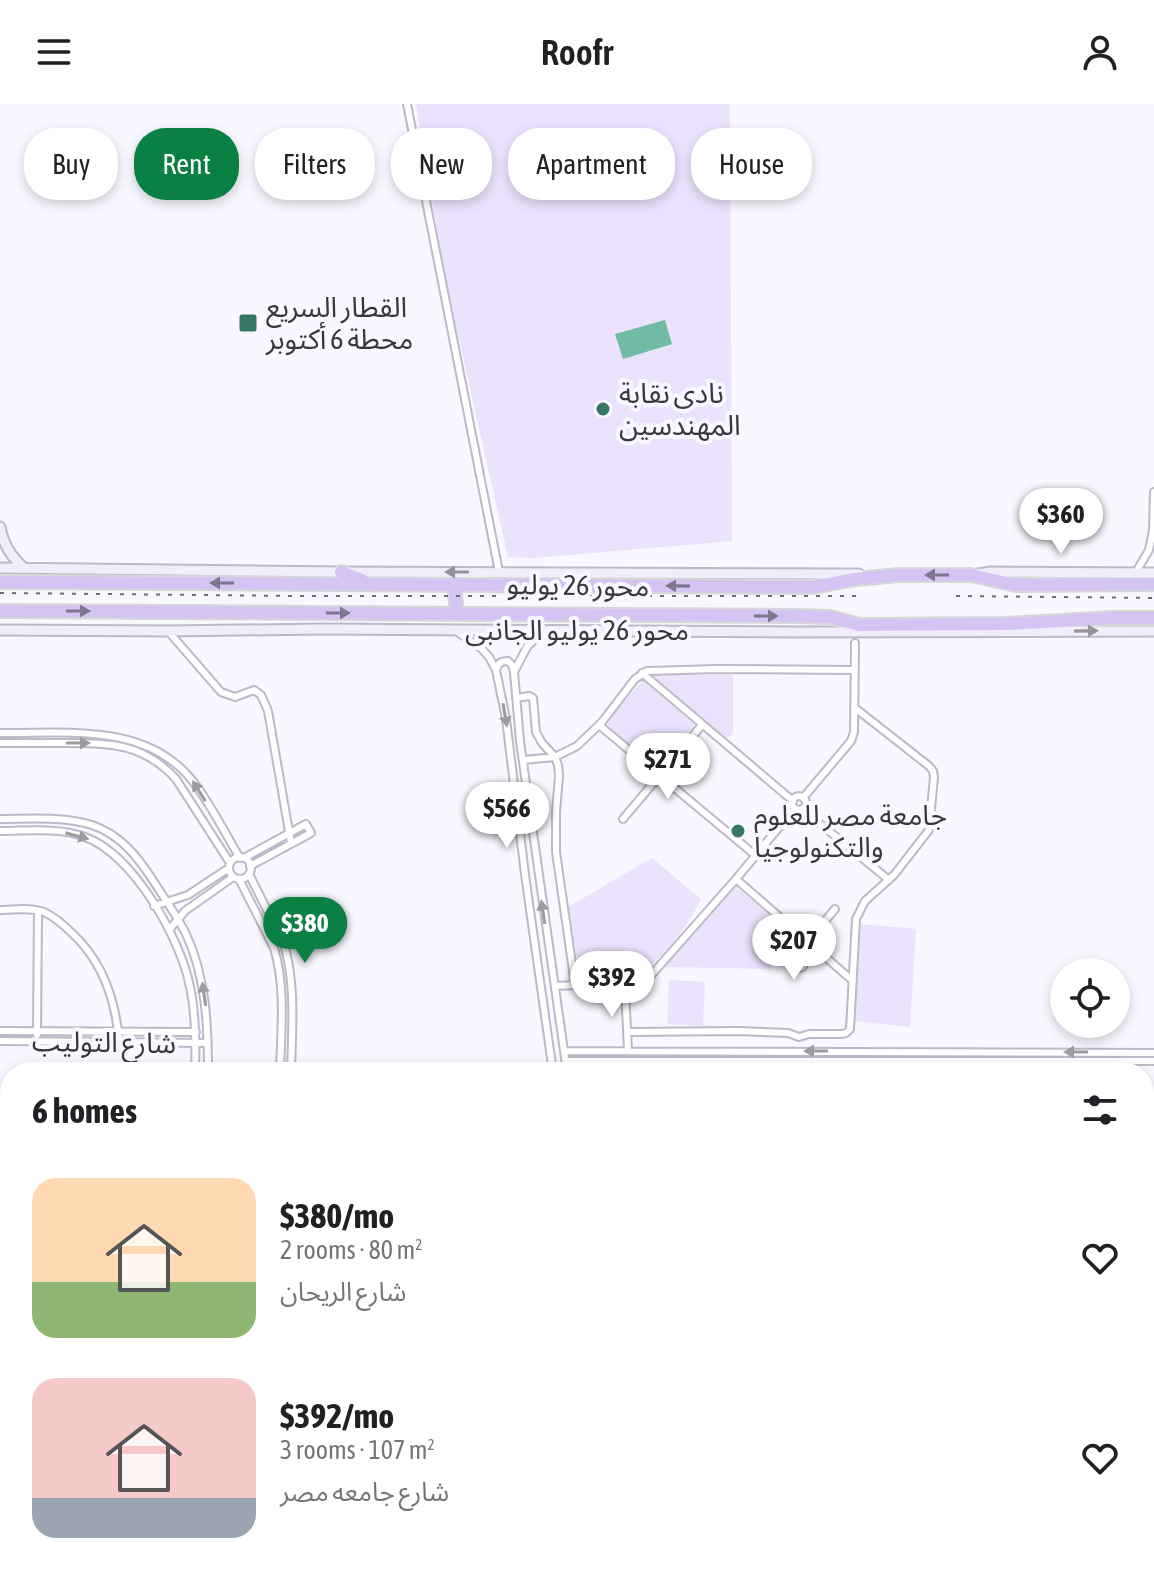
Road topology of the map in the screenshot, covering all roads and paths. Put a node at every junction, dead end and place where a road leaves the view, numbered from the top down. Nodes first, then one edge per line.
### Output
1 (407, 104) edge
2 (1154, 492) edge
3 (0, 527) edge
4 (3, 549) edge
5 (0, 568) edge
6 (24, 568) junction
7 (341, 572) junction
8 (499, 572) junction
9 (1135, 573) junction
10 (1154, 573) edge
11 (971, 575) junction
12 (762, 581) junction
13 (0, 582) edge
14 (369, 583) junction
15 (454, 584) junction
16 (1154, 584) edge
17 (0, 611) edge
18 (457, 614) junction
19 (794, 616) junction
20 (1154, 618) edge
21 (953, 627) junction
22 (453, 629) junction
23 (554, 629) junction
24 (0, 630) edge
25 (168, 631) junction
26 (1154, 631) edge
27 (794, 632) junction
28 (855, 643) dead end
29 (496, 670) junction
30 (854, 670) junction
31 (514, 672) junction
32 (642, 673) junction
33 (516, 698) junction
34 (855, 708) junction
35 (599, 725) junction
36 (702, 725) junction
37 (0, 733) edge
38 (0, 743) edge
39 (162, 753) junction
40 (555, 757) junction
41 (523, 760) junction
42 (157, 761) junction
43 (660, 775) junction
44 (803, 798) junction
45 (797, 806) junction
46 (0, 819) edge
47 (23, 819) junction
48 (623, 819) dead end
49 (48, 820) junction
50 (0, 831) edge
51 (22, 831) junction
52 (47, 831) junction
53 (289, 833) junction
54 (291, 843) junction
55 (755, 855) junction
56 (242, 858) junction
57 (230, 865) junction
58 (250, 866) junction
59 (249, 874) junction
60 (236, 878) junction
61 (736, 879) junction
62 (889, 880) junction
63 (167, 903) junction
64 (154, 906) junction
65 (835, 909) dead end
66 (0, 910) edge
67 (38, 911) junction
68 (177, 918) junction
69 (169, 930) junction
70 (796, 932) junction
71 (808, 941) junction
72 (853, 981) junction
73 (575, 985) junction
74 (555, 986) junction
75 (625, 988) junction
76 (282, 995) junction
77 (292, 995) junction
78 (0, 1031) edge
79 (37, 1032) junction
80 (118, 1032) junction
81 (195, 1032) junction
82 (207, 1032) junction
83 (628, 1032) junction
84 (0, 1041) edge
85 (37, 1041) junction
86 (119, 1042) junction
87 (196, 1043) junction
88 (208, 1043) junction
89 (628, 1050) junction
90 (564, 1051) junction
91 (1154, 1053) edge
92 (566, 1061) joint
93 (1154, 1061) edge
94 (195, 1062) edge
95 (208, 1062) edge
96 (280, 1062) edge
97 (291, 1062) edge
98 (552, 1062) edge

1 - 8 street
2 - 9 street
3 - 4 main road
4 - 6 main road
5 - 6 main road, محور 26 يوليو الجانبى
6 - 7 main road, محور 26 يوليو الجانبى
8 -> 7 main road, محور 26 يوليو الجانبى
7 - 14 highway
8 - 12 main road, محور 26 يوليو الجانبى
9 - 10 main road
9 - 11 main road
11 -> 12 highway, محور 26 يوليو
11 - 16 highway, محور 26 يوليو
12 -> 15 highway, محور 26 يوليو
14 -> 13 highway, محور 26 يوليو
14 - 15 highway, محور 26 يوليو
15 - 18 highway
17 -> 18 highway, محور 26 يوليو
18 -> 19 highway, محور 26 يوليو
19 - 21 highway, محور 26 يوليو
19 - 27 highway
20 - 21 highway, محور 26 يوليو
21 -> 26 main road, محور 26 يوليو الجانبى
21 - 27 main road, محور 26 يوليو الجانبى
22 - 23 main road, محور 26 يوليو الجانبى
22 - 25 main road, محور 26 يوليو الجانبى
22 - 29 street
23 - 27 main road, محور 26 يوليو الجانبى
23 - 31 street
24 - 25 main road, محور 26 يوليو الجانبى
25 - 53 street
28 - 30 street
29 - 31 street
29 -> 98 street
30 - 32 street
30 - 34 street
31 - 33 street
32 - 35 street
32 - 36 street
33 - 40 street
33 - 41 street
34 - 44 street
34 - 62 street
35 - 40 street
35 - 43 street
36 - 43 street
36 - 45 street
37 - 39 street
38 -> 42 street
39 - 42 street
56 -> 39 street
40 - 41 street
40 - 73 street
74 -> 41 street
42 - 57 street
43 - 48 street
43 - 55 street
44 - 45 street
44 - 45 street
45 - 55 street
45 - 62 street
46 - 47 street
47 - 49 street
47 - 51 street
49 - 52 street
49 - 63 street
50 - 51 street
51 - 52 street
52 -> 64 street
53 - 54 street
53 - 54 street
53 - 56 street
54 - 58 street
55 - 61 street
56 - 57 street
56 - 58 street
57 - 60 street
57 - 63 street
58 - 59 street
59 - 60 street
59 - 77 street
60 - 68 street
60 - 76 street
61 - 70 street
61 - 75 street
62 - 72 street
63 - 64 street
63 - 68 street
64 - 69 street
65 - 71 street
66 - 67 street
67 - 79 street
67 - 80 street
68 - 69 street
82 -> 68 street
69 - 81 street
70 - 71 street
70 - 71 street
71 - 72 street
72 - 83 street
73 - 74 street
73 - 75 street
74 - 90 street
75 - 83 street
76 - 77 street
76 - 96 street
77 - 97 street
78 - 79 street, شارع التوليب
79 - 80 street, شارع التوليب
79 - 85 street
80 - 81 street, شارع التوليب
80 - 86 street
81 - 82 street, شارع التوليب
81 - 87 street
82 - 88 street
83 - 89 street
84 - 85 street, شارع التوليب
85 - 86 street, شارع التوليب
86 - 87 street, شارع التوليب
87 - 88 street, شارع التوليب
87 - 94 street
88 - 95 street
89 - 90 street
91 -> 89 street
90 - 92 street
92 - 93 street

